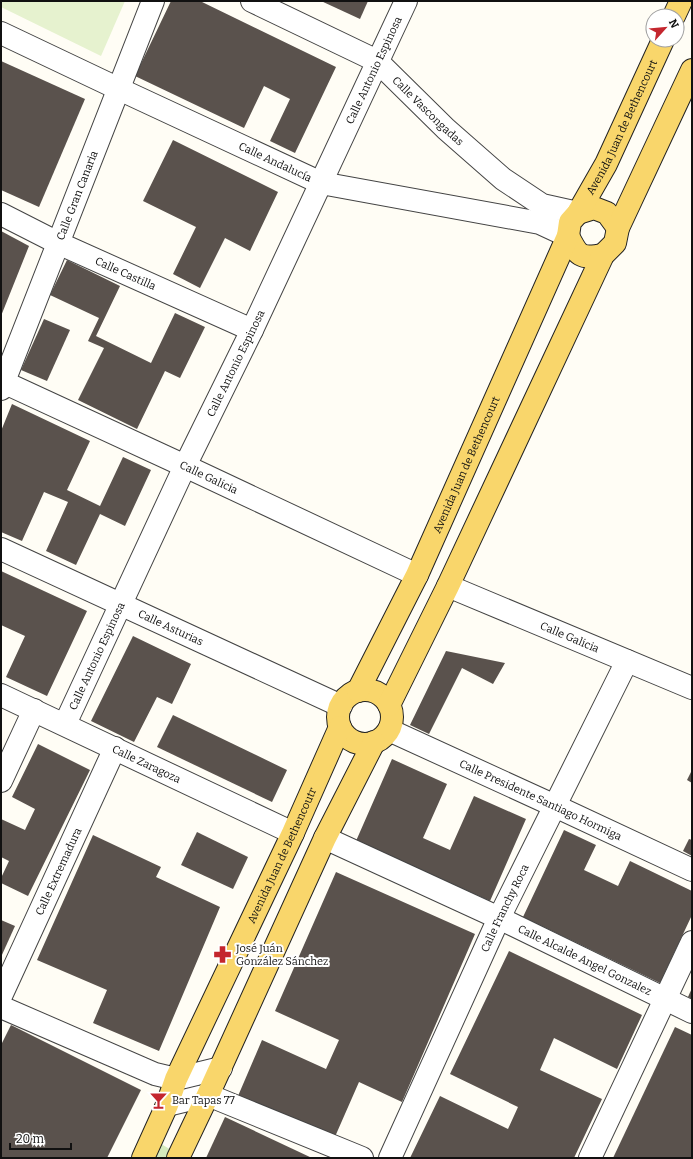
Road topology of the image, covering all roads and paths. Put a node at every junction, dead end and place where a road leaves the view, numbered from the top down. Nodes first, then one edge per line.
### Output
1 (153, 1) edge
2 (252, 1) edge
3 (406, 1) edge
4 (1, 33) edge
5 (659, 48) edge
6 (377, 62) junction
7 (692, 70) edge
8 (119, 89) junction
9 (321, 183) junction
10 (578, 213) junction
11 (1, 214) edge
12 (618, 228) junction
13 (568, 236) junction
14 (58, 242) junction
15 (603, 255) junction
16 (252, 330) junction
17 (2, 384) edge
18 (185, 466) junction
19 (1, 549) edge
20 (417, 575) junction
21 (448, 586) junction
22 (121, 604) junction
23 (627, 661) junction
24 (692, 688) edge
25 (358, 691) junction
26 (1, 695) edge
27 (389, 705) junction
28 (34, 710) junction
29 (340, 716) junction
30 (65, 724) junction
31 (381, 736) junction
32 (115, 748) junction
33 (1, 781) edge
34 (554, 806) junction
35 (293, 833) junction
36 (325, 838) junction
37 (692, 870) edge
38 (499, 918) junction
39 (692, 942) edge
40 (1, 996) edge
41 (665, 998) junction
42 (1, 1007) edge
43 (692, 1012) edge
44 (221, 1068) junction
45 (176, 1079) junction
46 (208, 1095) junction
47 (167, 1105) junction
48 (143, 1158) edge
49 (178, 1158) edge
50 (362, 1158) edge
51 (390, 1158) edge
52 (590, 1158) edge

1 - 8 street, Calle Gran Canaria
2 - 6 street, Calle Vascongadas
3 - 6 street, Calle Antonio Espinosa
4 - 8 street, Calle Andalucía
5 - 10 main road, Avenida Juan de Bethencourt
6 - 9 street, Calle Antonio Espinosa
6 - 10 street, Calle Vascongadas
7 - 12 main road
8 - 9 street, Calle Andalucía
8 - 14 street, Calle Gran Canaria
9 - 13 street, Calle Andalucía
9 - 16 street, Calle Antonio Espinosa
10 - 12 main road
10 - 13 main road
11 - 14 street, Calle Castilla
12 - 15 main road
13 - 15 main road
13 - 20 main road, Avenida Juan de Bethencourt
14 - 16 street, Calle Castilla
14 - 17 street, Calle Gran Canaria
15 - 21 main road
16 - 18 street, Calle Antonio Espinosa
17 - 18 street, Calle Galicia
18 - 20 street, Calle Galicia
18 - 22 street, Calle Antonio Espinosa
19 - 22 street, Calle Asturias
20 - 25 main road, Avenida Juan de Bethencourt
21 - 23 street, Calle Galicia
21 - 27 main road
22 - 29 street, Calle Asturias
22 - 30 street, Calle Antonio Espinosa
23 - 24 street, Calle Galicia
23 - 34 street, Calle Franchy Roca
25 - 27 main road
25 - 29 main road
26 - 28 street, Calle Zaragoza
27 - 31 main road
28 - 30 street, Calle Zaragoza
28 - 33 street
29 - 31 main road
29 - 35 main road, Avenida Juan de Bethencoutr
30 - 32 street, Calle Zaragoza
31 - 34 street, Calle Presidente Santiago Hormiga
31 - 36 main road
32 - 35 street, Calle Zaragoza
32 - 40 street, Calle Extremadura
34 - 37 street, Calle Presidente Santiago Hormiga
34 - 38 street, Calle Franchy Roca
35 - 45 main road, Avenida Juan de Bethencoutr
36 - 38 street, Calle Alcalde Angel Gonzalez
36 - 44 main road
38 - 41 street, Calle Alcalde Angel Gonzalez
38 - 51 street, Calle Franchy Roca
39 - 41 street
41 - 43 street, Calle Alcalde Angel Gonzalez
41 - 52 street
42 - 45 street
44 - 45 street
44 - 46 main road
45 - 47 main road, Avenida Juan de Bethencoutr
46 - 47 street
46 - 49 main road
46 - 50 street
47 - 48 main road, Avenida Juan de Bethencoutr

